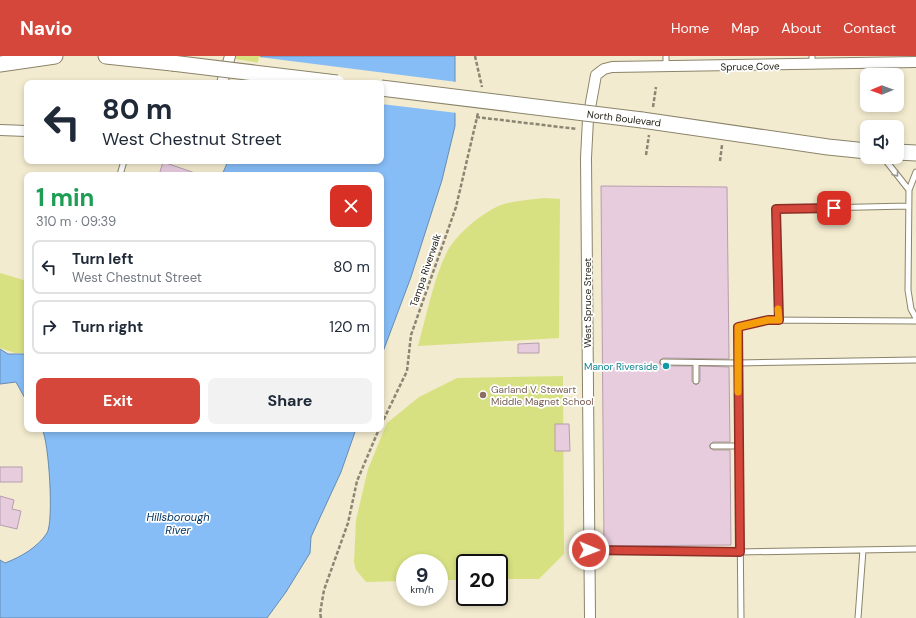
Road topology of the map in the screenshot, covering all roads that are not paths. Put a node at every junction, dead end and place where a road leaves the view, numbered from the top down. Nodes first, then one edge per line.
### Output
1 (55, 56) edge
2 (106, 56) edge
3 (230, 56) edge
4 (812, 60) edge
5 (666, 61) edge
6 (767, 61) edge
7 (916, 62) edge
8 (0, 64) edge
9 (223, 80) edge
10 (312, 80) edge
11 (593, 85) joint
12 (384, 88) edge
13 (0, 130) edge
14 (24, 131) edge
15 (860, 150) edge
16 (904, 152) edge
17 (916, 153) edge
18 (888, 164) edge
19 (916, 172) edge
20 (908, 190) junction
21 (908, 206) junction
22 (916, 319) edge
23 (779, 320) junction
24 (916, 360) edge
25 (662, 362) dead end
26 (696, 363) junction
27 (738, 363) junction
28 (696, 381) dead end
29 (713, 446) dead end
30 (739, 446) junction
31 (916, 549) edge
32 (589, 550) junction
33 (863, 550) junction
34 (740, 552) junction
35 (590, 618) edge
36 (741, 618) edge
37 (858, 618) edge

1 - 8 street
2 - 10 street, bridge
3 - 9 street
4 - 6 street, Spruce Cove
4 - 7 street, Spruce Cove
5 - 6 street, Spruce Cove
5 - 11 street, Spruce Cove
11 - 32 street, West Spruce Street
12 - 15 street, North Boulevard, bridge
13 - 14 street
16 - 17 street
18 -> 20 lane
19 - 20 lane
20 - 21 lane
21 - 22 lane
21 - 23 lane
22 - 23 lane
23 - 27 lane
24 - 27 lane
25 - 26 lane
26 - 27 lane
26 - 28 lane
27 - 30 lane
29 - 30 lane
30 - 34 lane
31 - 33 lane
32 - 34 lane
32 - 35 street, West Spruce Street
33 - 34 lane
33 - 37 lane
34 - 36 lane

